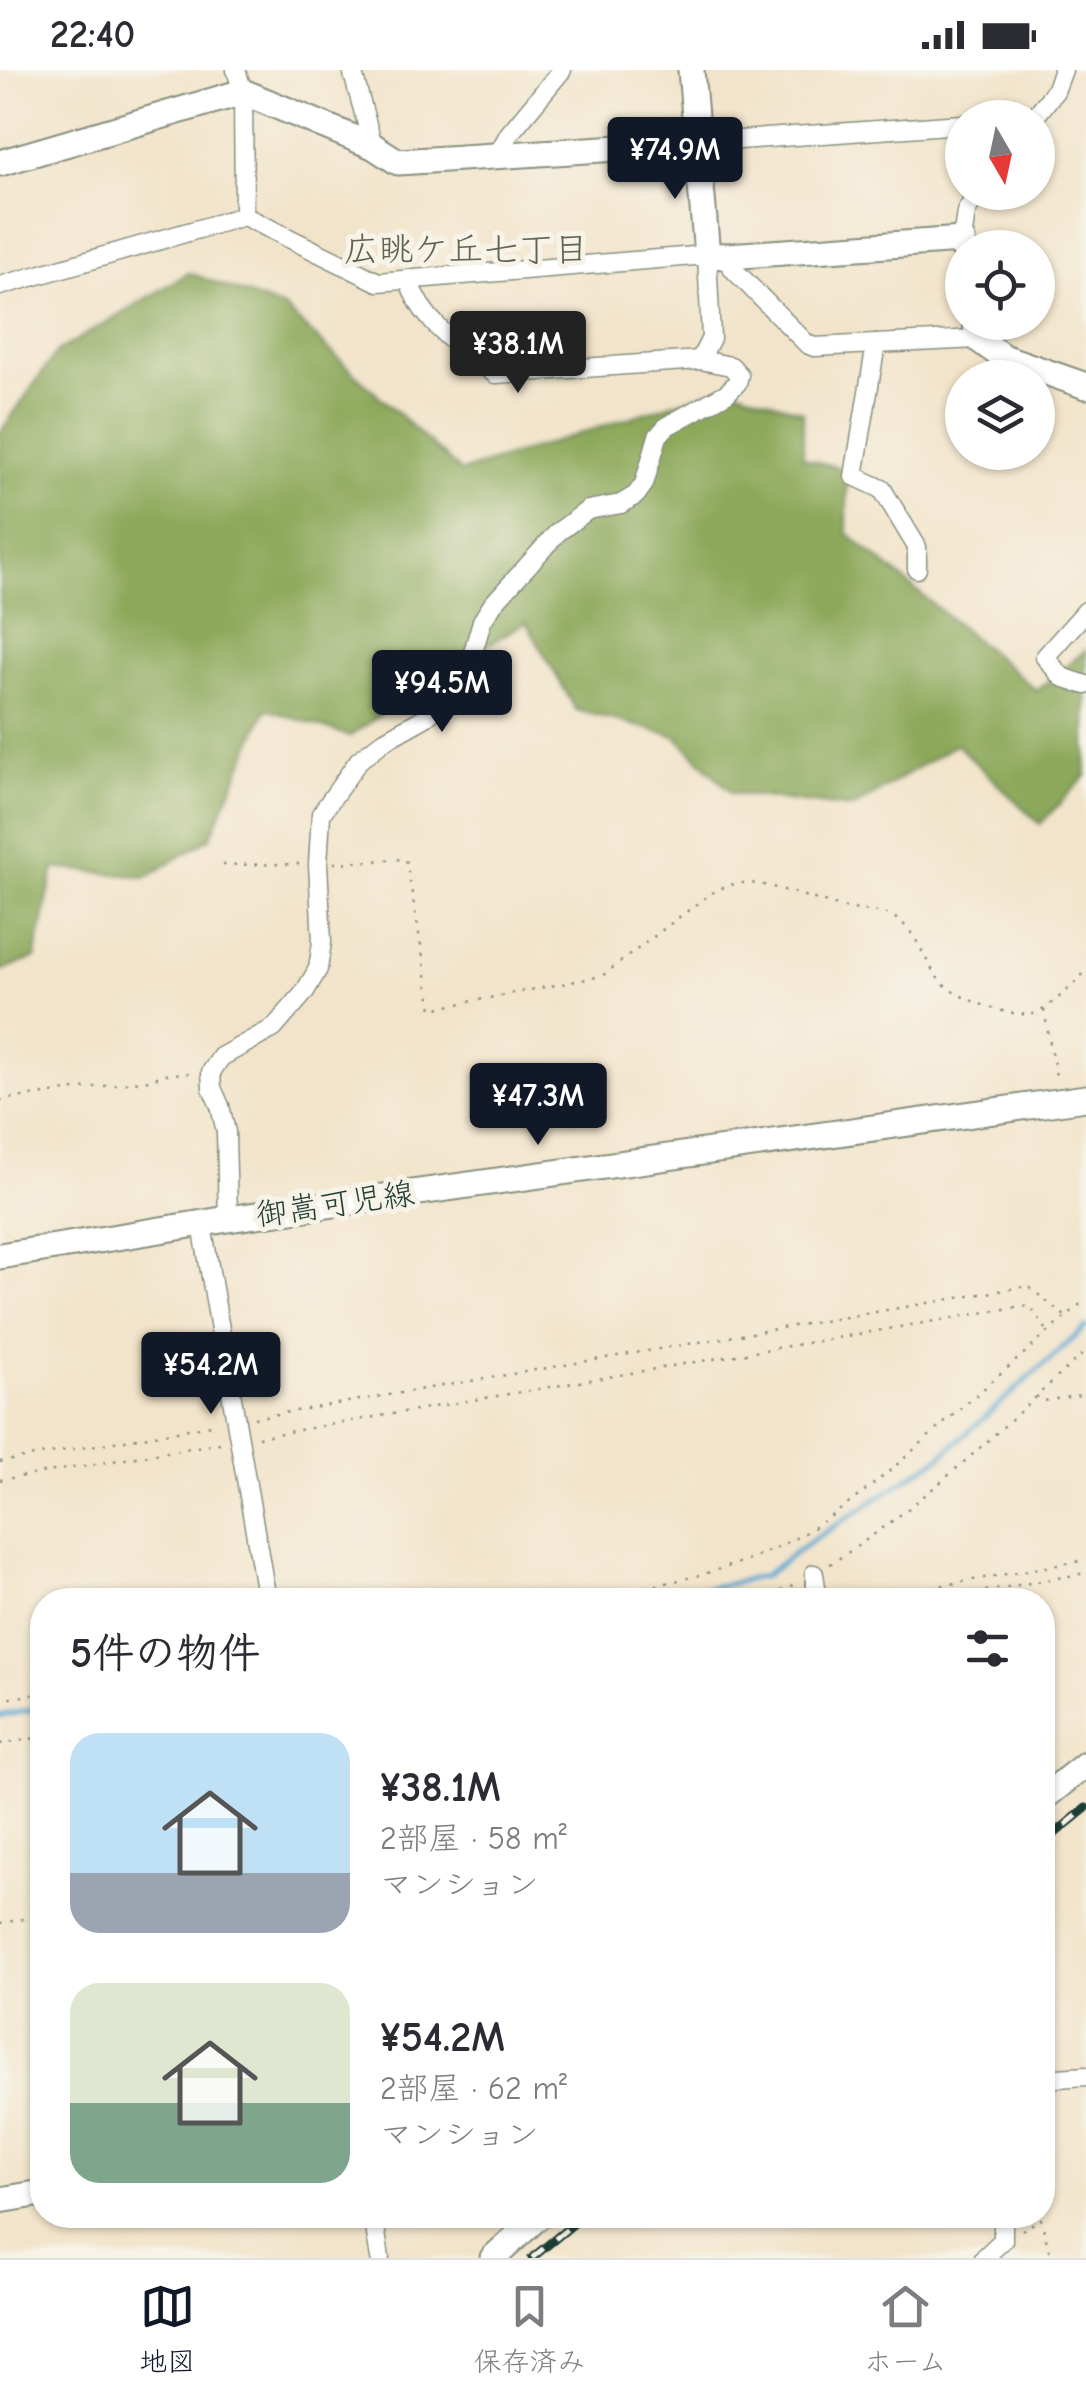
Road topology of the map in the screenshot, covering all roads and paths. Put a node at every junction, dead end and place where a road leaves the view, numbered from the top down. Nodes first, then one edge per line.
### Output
1 (352, 70) edge
2 (562, 70) edge
3 (692, 70) edge
4 (1063, 70) edge
5 (240, 81) edge
6 (1048, 100) edge
7 (945, 125) edge
8 (697, 143) junction
9 (373, 146) junction
10 (498, 154) junction
11 (0, 164) edge
12 (244, 216) junction
13 (945, 245) edge
14 (716, 256) junction
15 (408, 279) junction
16 (0, 286) edge
17 (945, 335) edge
18 (986, 340) edge
19 (876, 344) junction
20 (700, 360) junction
21 (1086, 386) edge
22 (917, 570) dead end
23 (1086, 612) edge
24 (1086, 685) edge
25 (318, 864) junction
26 (223, 865) dead end
27 (1086, 971) edge
28 (1044, 1009) junction
29 (211, 1072) junction
30 (0, 1100) edge
31 (1073, 1100) edge
32 (228, 1220) junction
33 (202, 1225) junction
34 (0, 1256) edge
35 (1086, 1298) edge
36 (1066, 1316) junction
37 (1048, 1332) junction
38 (1086, 1351) edge
39 (1086, 1394) edge
40 (1036, 1396) junction
41 (237, 1431) junction
42 (0, 1462) edge
43 (0, 1480) edge
44 (1086, 1560) edge
45 (1086, 1573) edge
46 (814, 1574) junction
47 (265, 1588) edge
48 (642, 1588) edge
49 (786, 1588) edge
50 (816, 1588) edge
51 (928, 1588) edge
52 (1002, 1588) edge
53 (30, 1695) edge
54 (0, 1700) edge
55 (30, 1739) edge
56 (0, 1744) edge
57 (1086, 1764) edge
58 (1055, 1789) edge
59 (30, 1918) edge
60 (0, 1923) edge
61 (1086, 2076) edge
62 (1055, 2078) edge
63 (30, 2195) edge
64 (0, 2200) edge
65 (375, 2228) edge
66 (525, 2228) edge
67 (1003, 2228) edge
68 (1025, 2228) edge
69 (1043, 2228) edge
70 (1003, 2240) junction
71 (380, 2258) edge
72 (492, 2258) edge
73 (984, 2258) edge
74 (1051, 2258) edge

1 - 9 street
2 - 10 street
3 - 8 street
4 - 6 street
5 - 9 street
5 - 11 street
5 - 12 street
7 - 8 street
8 - 10 street
8 - 14 street
9 - 10 street
12 - 15 street
12 - 16 street
13 - 14 street
14 - 15 street
14 - 19 street
14 - 20 street
15 - 20 street
17 - 19 street
18 - 21 street
19 - 22 street
20 - 25 street
23 - 24 street
25 - 26 path
25 - 28 path
25 - 29 street
27 - 28 path
28 - 31 path
29 - 30 path
29 - 32 street
31 - 32 street, 御嵩可児線
32 - 33 street, 御嵩可児線
33 - 34 street, 御嵩可児線
33 - 41 street
35 - 36 path
36 - 37 path
36 - 41 path
37 - 41 path
37 - 48 path
38 - 40 path
39 - 40 path
40 - 46 path
41 - 42 path
41 - 43 path
41 - 47 street
44 - 51 path
45 - 52 path
46 - 49 path
46 - 50 street
53 - 54 path
55 - 56 path
57 - 58 street
59 - 60 path
61 - 62 street
63 - 64 street
65 - 71 street
66 - 72 street
67 - 70 street
68 - 70 path
69 - 74 path
70 - 73 street

